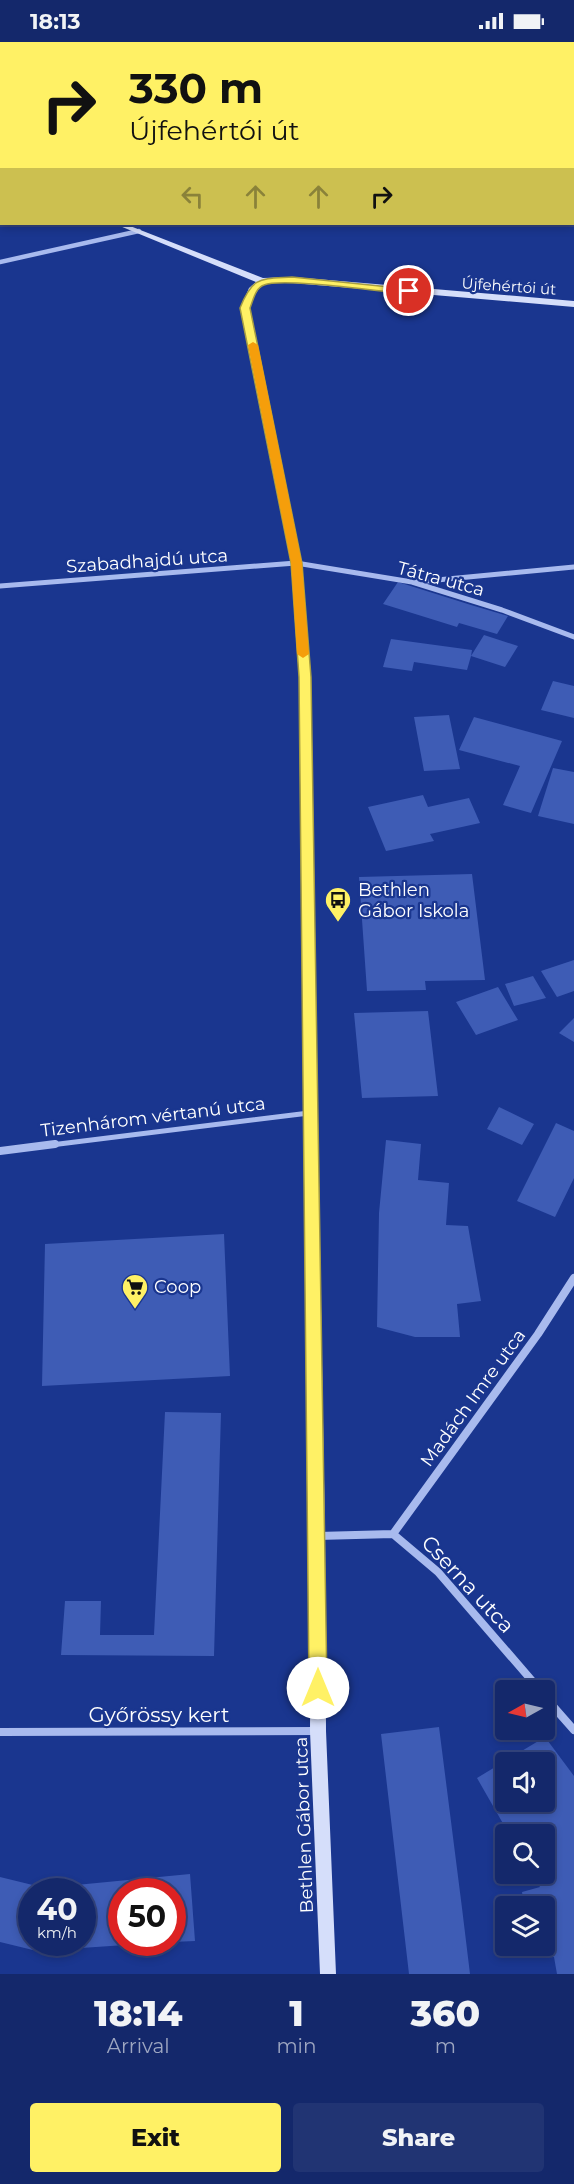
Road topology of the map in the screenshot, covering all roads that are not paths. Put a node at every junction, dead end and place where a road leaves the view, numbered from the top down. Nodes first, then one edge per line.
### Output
1 (122, 225) edge
2 (138, 231) junction
3 (0, 262) edge
4 (262, 281) junction
5 (574, 304) edge
6 (296, 563) junction
7 (574, 567) edge
8 (412, 582) junction
9 (0, 586) edge
10 (574, 637) edge
11 (309, 1113) junction
12 (0, 1151) edge
13 (574, 1278) edge
14 (393, 1534) junction
15 (318, 1536) junction
16 (531, 1680) edge
17 (555, 1708) edge
18 (574, 1730) edge
19 (318, 1731) junction
20 (0, 1732) edge
21 (328, 1974) edge

1 - 2 main road
2 - 3 street
2 - 4 main road
4 - 5 main road, Újfehértói út
4 - 6 main road, Bethlen Gábor utca
6 - 8 street, Tátra utca
6 - 9 street, Szabadhajdú utca
6 - 11 main road, Bethlen Gábor utca
7 - 8 street
8 - 10 street, Tátra utca
11 - 12 street, Tizenhárom vértanú utca
11 - 15 main road, Bethlen Gábor utca
13 - 14 street, Madách Imre utca
14 - 15 street, Cserna utca
14 - 16 street, Cserna utca
15 - 19 main road, Bethlen Gábor utca
17 - 18 street
19 - 20 street, Győrössy kert
19 - 21 main road, Bethlen Gábor utca

